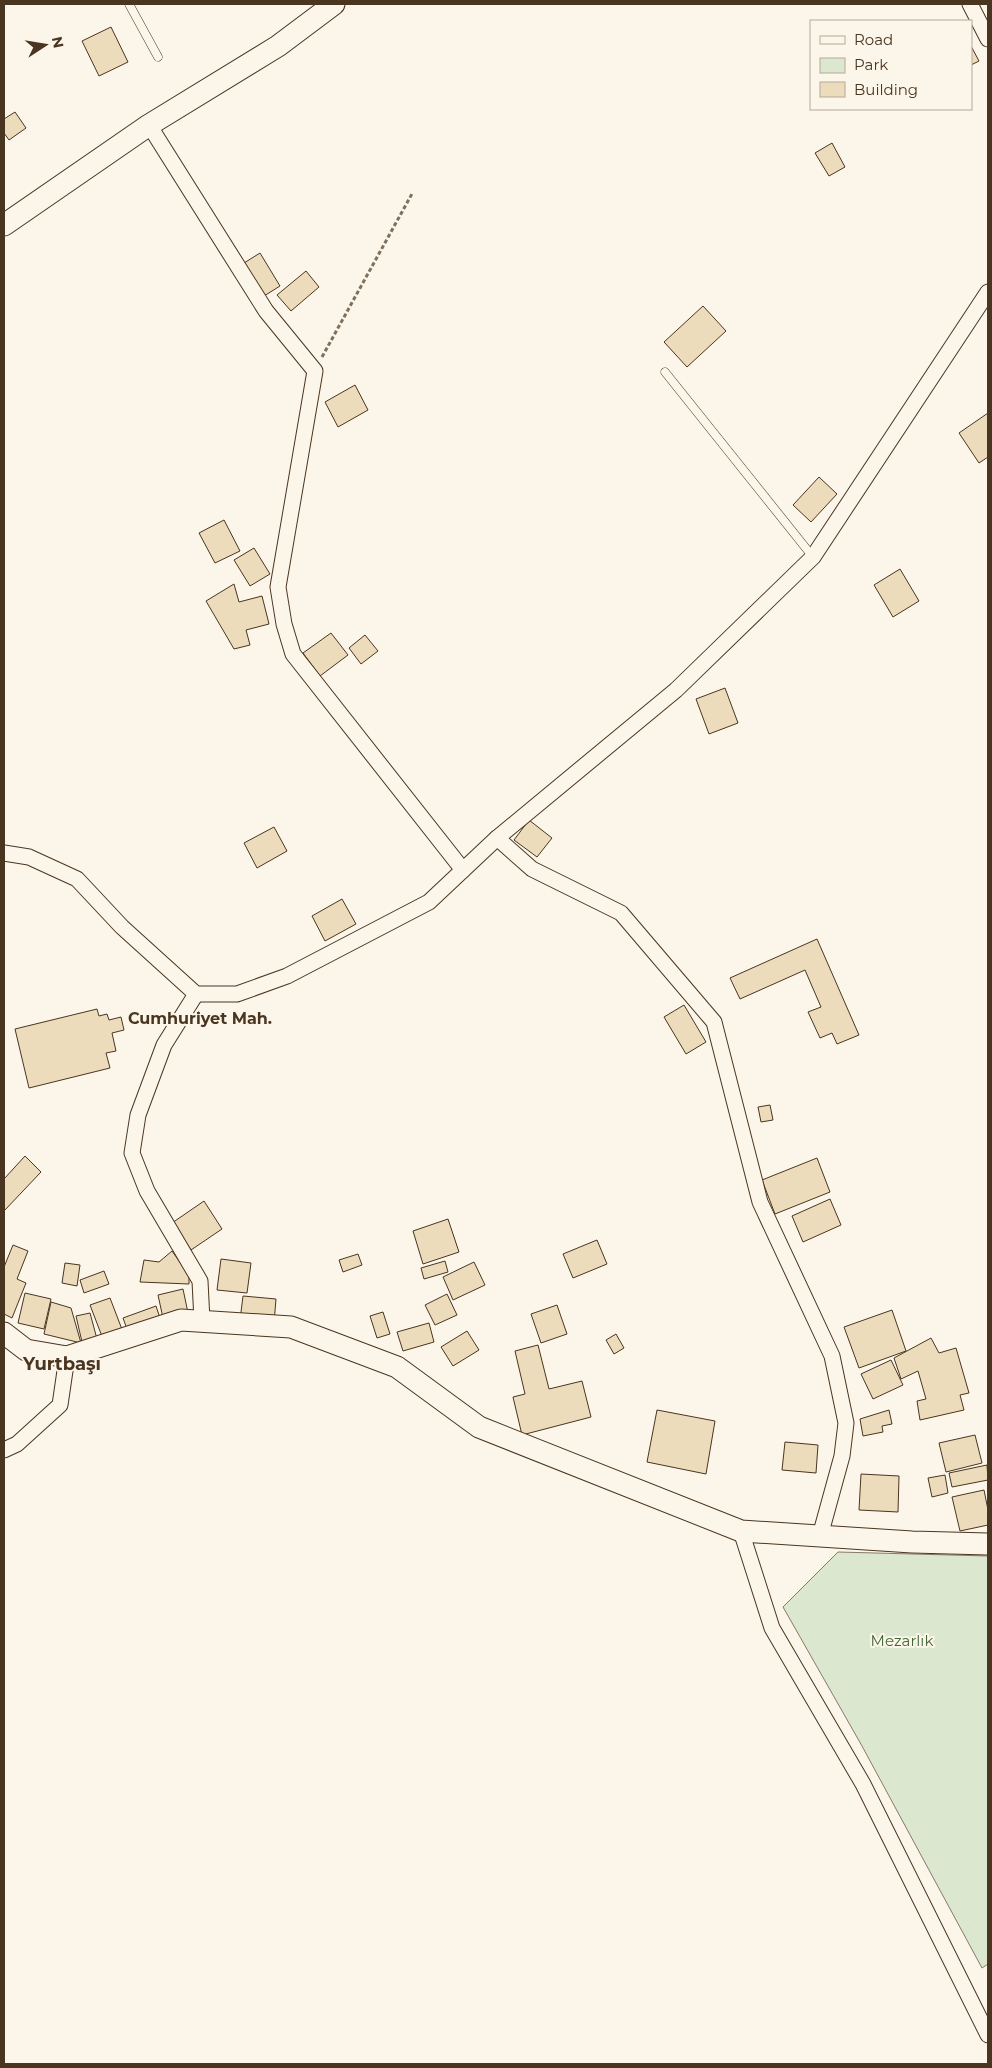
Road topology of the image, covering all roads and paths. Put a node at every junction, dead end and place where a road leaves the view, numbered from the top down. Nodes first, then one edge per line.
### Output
1 (129, 4) edge
2 (334, 4) edge
3 (970, 4) edge
4 (988, 39) edge
5 (158, 57) dead end
6 (149, 125) junction
7 (413, 192) dead end
8 (4, 225) edge
9 (988, 292) edge
10 (315, 371) junction
11 (665, 372) dead end
12 (813, 557) junction
13 (497, 838) junction
14 (4, 853) edge
15 (463, 870) junction
16 (196, 994) junction
17 (202, 1322) junction
18 (4, 1333) edge
19 (67, 1357) junction
20 (4, 1450) edge
21 (741, 1531) junction
22 (820, 1536) junction
23 (988, 1544) edge
24 (988, 2035) edge

1 - 5 lane
2 - 6 street
3 - 4 street
6 - 8 street
6 - 10 street
7 - 10 path
9 - 12 street
10 - 15 street
11 - 12 lane
12 - 13 street
13 - 15 street
13 - 22 street
14 - 16 street
15 - 16 street
16 - 17 street
17 - 19 street
17 - 21 street
18 - 19 street
19 - 20 street
21 - 22 street
21 - 24 street
22 - 23 street

